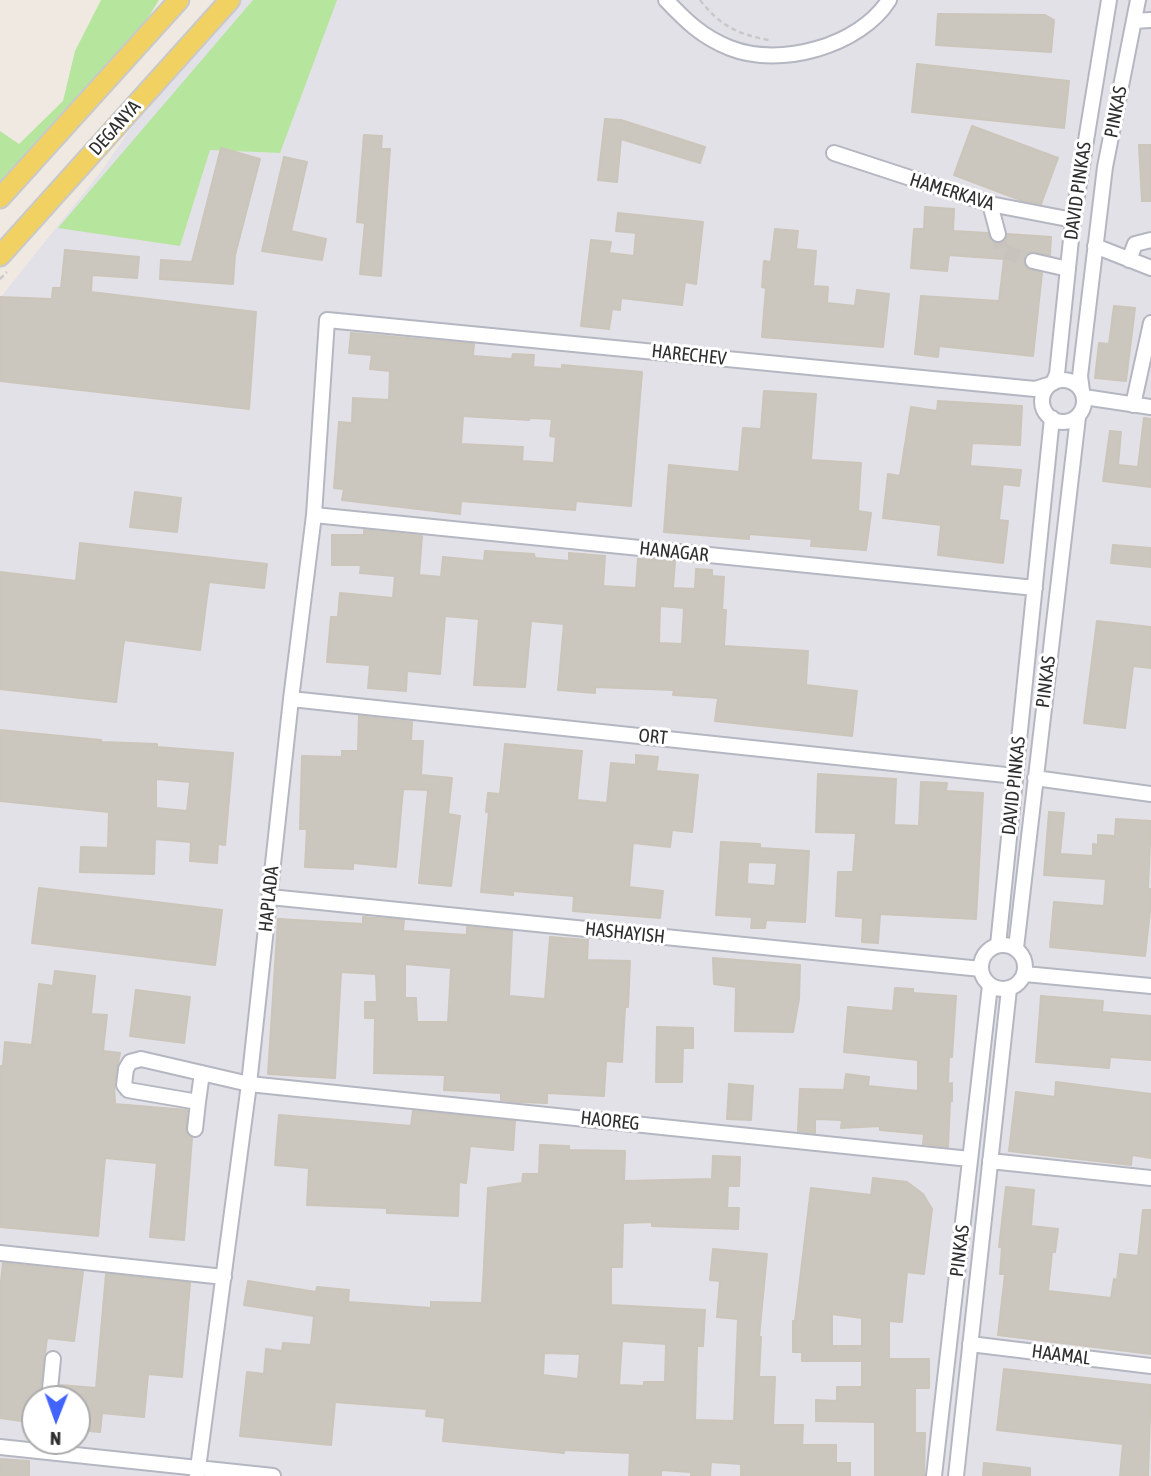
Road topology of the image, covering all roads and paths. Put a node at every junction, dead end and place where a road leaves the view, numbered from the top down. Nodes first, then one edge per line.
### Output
1 (179, 0) edge
2 (230, 0) edge
3 (666, 0) edge
4 (700, 0) edge
5 (889, 0) edge
6 (1109, 0) edge
7 (1138, 0) edge
8 (1151, 20) edge
9 (1134, 21) junction
10 (780, 41) dead end
11 (834, 153) dead end
12 (0, 198) edge
13 (990, 204) junction
14 (1073, 220) junction
15 (998, 234) tunnel mouth
16 (1151, 240) edge
17 (1096, 246) junction
18 (0, 256) edge
19 (1129, 260) junction
20 (1033, 261) tunnel mouth
21 (1151, 268) edge
22 (1068, 269) junction
23 (327, 320) joint
24 (1151, 323) edge
25 (1052, 384) junction
26 (1083, 394) junction
27 (1133, 405) junction
28 (1151, 407) edge
29 (1077, 416) junction
30 (1052, 418) junction
31 (314, 515) junction
32 (1035, 588) junction
33 (291, 699) junction
34 (1016, 776) junction
35 (1035, 778) junction
36 (1151, 794) edge
37 (270, 897) junction
38 (998, 945) junction
39 (1016, 948) junction
40 (981, 969) junction
41 (1025, 974) junction
42 (990, 985) junction
43 (1151, 986) edge
44 (1009, 989) junction
45 (202, 1073) junction
46 (249, 1084) junction
47 (198, 1102) junction
48 (195, 1129) dead end
49 (970, 1159) junction
50 (990, 1161) junction
51 (1151, 1178) edge
52 (0, 1253) edge
53 (224, 1277) junction
54 (970, 1344) junction
55 (53, 1359) dead end
56 (1151, 1366) edge
57 (50, 1385) edge
58 (0, 1447) edge
59 (21, 1447) edge
60 (91, 1454) edge
61 (198, 1472) edge
62 (273, 1476) edge
63 (934, 1476) edge
64 (956, 1476) edge

1 - 12 main road, DEGANYA
2 - 18 main road, DEGANYA
3 - 5 street
4 - 10 path
6 - 14 street, DAVID PINKAS
7 - 9 street, PINKAS
8 - 9 street
9 - 17 street, PINKAS
11 - 13 street, HAMERKAVA
13 - 14 street, HAMERKAVA
13 - 15 street
14 - 22 street, DAVID PINKAS
16 - 19 street
17 - 19 street
17 - 26 street, PINKAS
19 - 21 street
20 - 22 street
22 - 25 street, DAVID PINKAS
23 - 25 street, HARECHEV
23 - 31 street, HAPLADA
24 - 27 street
25 - 26 street
25 - 30 street
26 - 27 street
26 - 29 street
27 - 28 street
29 - 30 street
29 - 35 street, PINKAS
30 - 32 street, DAVID PINKAS
31 - 32 street, HANAGAR
31 - 33 street, HAPLADA
32 - 34 street, DAVID PINKAS
33 - 34 street, ORT
33 - 37 street, HAPLADA
34 - 38 street, DAVID PINKAS
35 - 36 street
35 - 39 street, PINKAS
37 - 40 street, HASHAYISH
37 - 46 street, HAPLADA
38 - 39 street
38 - 40 street
39 - 41 street
40 - 42 street
41 - 43 street
41 - 44 street
42 - 44 street
42 - 49 street, PINKAS
44 - 50 street, PINKAS
45 - 46 street, HAOREG
45 - 47 street
45 - 47 street, HAOREG
46 - 49 street, HAOREG
46 - 53 street, HAPLADA
47 - 48 street
49 - 63 street, PINKAS
50 - 51 street
50 - 54 street, PINKAS
52 - 53 street
53 - 61 street, HAPLADA
54 - 56 street, HAAMAL
54 - 64 street, PINKAS
55 - 57 street
58 - 59 street
60 - 61 street
61 - 62 street

